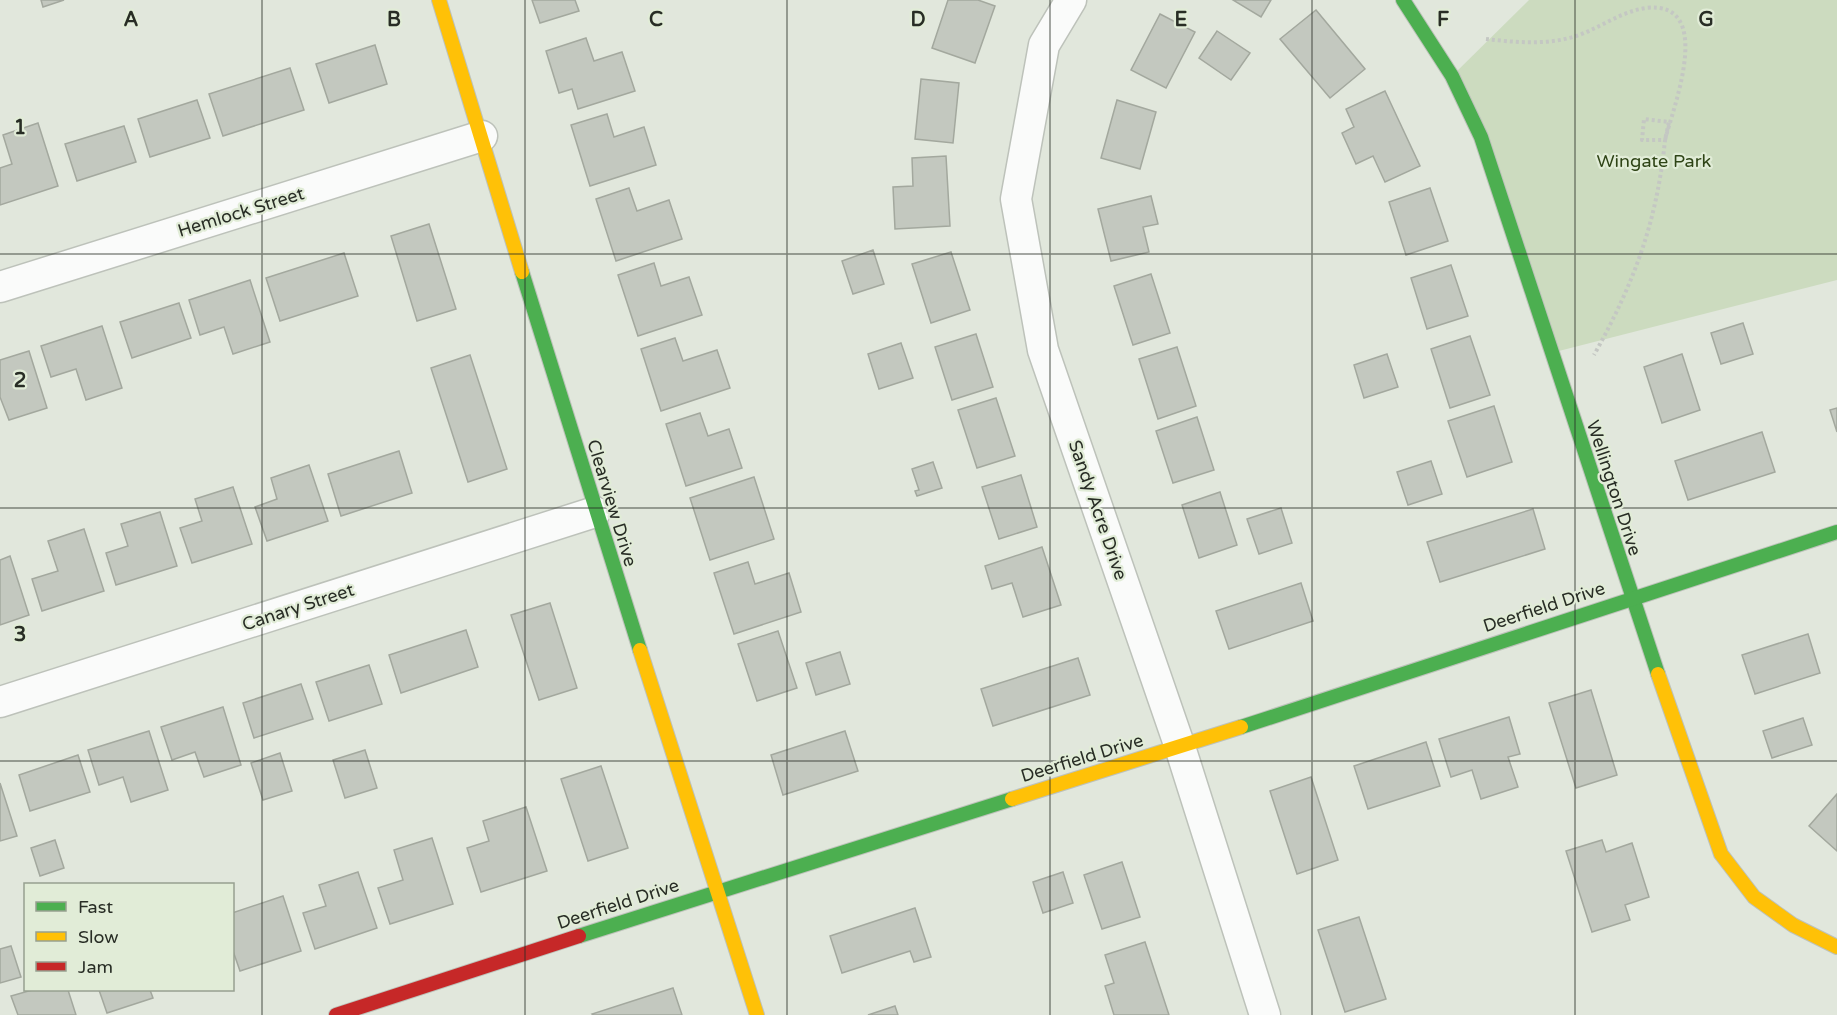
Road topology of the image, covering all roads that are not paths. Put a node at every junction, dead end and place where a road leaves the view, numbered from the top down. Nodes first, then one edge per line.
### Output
1 (439, 0) edge
2 (1071, 0) edge
3 (1403, 0) edge
4 (482, 136) junction
5 (0, 287) edge
6 (595, 512) junction
7 (1837, 532) edge
8 (1632, 597) junction
9 (0, 702) edge
10 (1180, 747) junction
11 (718, 890) junction
12 (1837, 947) edge
13 (336, 1015) edge
14 (758, 1015) edge
15 (1265, 1015) edge

1 - 4 street, Clearview Drive
2 - 10 street, Sandy Acre Drive
3 - 8 street, Wellington Drive
4 - 5 street, Hemlock Street
4 - 6 street, Clearview Drive
6 - 9 street, Canary Street
6 - 11 street, Clearview Drive
7 - 8 street, Deerfield Drive
8 - 10 street, Deerfield Drive
8 - 12 street, Wellington Drive
10 - 11 street, Deerfield Drive
10 - 15 street, Sandy Acre Drive
11 - 13 street, Deerfield Drive
11 - 14 street, Clearview Drive

